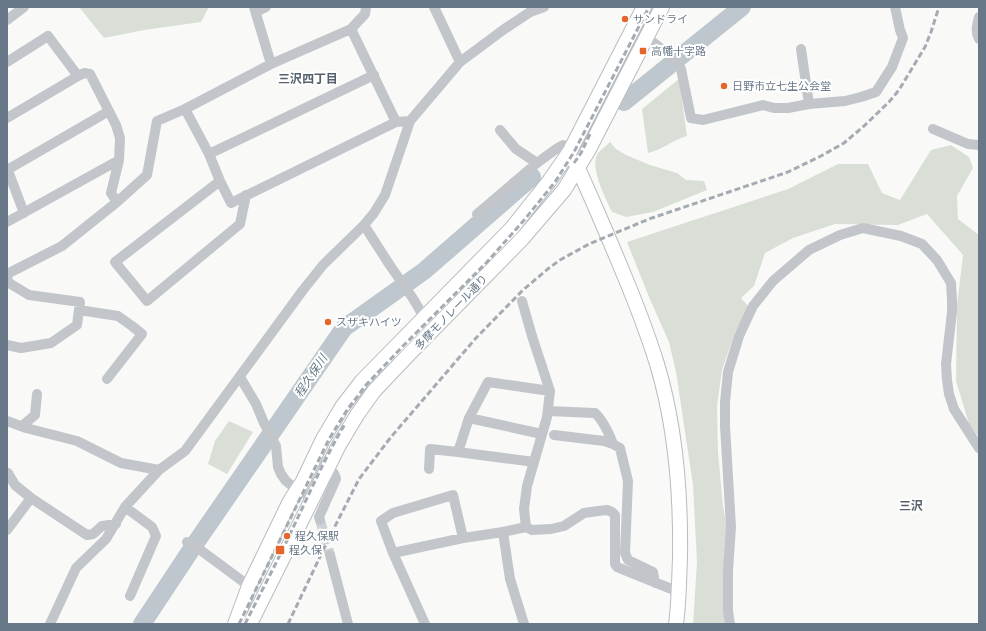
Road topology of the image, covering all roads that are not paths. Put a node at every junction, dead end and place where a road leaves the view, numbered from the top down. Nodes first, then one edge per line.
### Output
1 (24, 7) edge
2 (266, 7) edge
3 (366, 7) edge
4 (434, 7) edge
5 (544, 7) edge
6 (644, 7) edge
7 (662, 7) edge
8 (895, 7) edge
9 (255, 10) edge
10 (979, 17) edge
11 (7, 20) edge
12 (351, 29) junction
13 (646, 38) junction
14 (979, 39) edge
15 (801, 49) dead end
16 (7, 62) edge
17 (460, 62) junction
18 (271, 64) junction
19 (374, 75) junction
20 (78, 76) junction
21 (809, 104) junction
22 (185, 109) junction
23 (109, 111) junction
24 (7, 118) edge
25 (410, 121) junction
26 (396, 122) junction
27 (933, 129) dead end
28 (500, 130) dead end
29 (979, 145) edge
30 (570, 151) junction
31 (209, 154) junction
32 (119, 160) junction
33 (537, 163) junction
34 (578, 168) junction
35 (7, 169) edge
36 (220, 181) junction
37 (246, 195) junction
38 (117, 202) junction
39 (24, 213) junction
40 (477, 214) dead end
41 (7, 222) edge
42 (364, 225) junction
43 (7, 274) edge
44 (7, 278) edge
45 (522, 301) dead end
46 (79, 310) junction
47 (424, 317) junction
48 (7, 345) edge
49 (240, 377) junction
50 (107, 380) dead end
51 (550, 391) junction
52 (38, 394) dead end
53 (548, 411) junction
54 (469, 418) junction
55 (7, 421) edge
56 (22, 426) junction
57 (542, 434) junction
58 (554, 435) dead end
59 (612, 444) junction
60 (979, 448) edge
61 (458, 452) junction
62 (313, 461) junction
63 (534, 462) junction
64 (328, 468) junction
65 (429, 469) dead end
66 (160, 470) junction
67 (7, 471) edge
68 (296, 490) junction
69 (31, 498) junction
70 (313, 498) junction
71 (125, 507) junction
72 (320, 520) tunnel mouth
73 (116, 524) junction
74 (526, 527) junction
75 (7, 530) edge
76 (503, 532) junction
77 (463, 538) junction
78 (189, 542) dead end
79 (393, 553) junction
80 (330, 555) tunnel mouth
81 (655, 583) junction
82 (248, 586) junction
83 (679, 592) junction
84 (130, 596) dead end
85 (347, 623) edge
86 (50, 624) edge
87 (234, 624) edge
88 (250, 624) edge
89 (425, 624) edge
90 (524, 624) edge
91 (676, 624) edge
92 (730, 624) edge

1 - 11 street
2 - 9 street
3 - 12 street
4 - 17 street
5 - 17 street
6 - 30 main road, 多摩モノレール通り
7 - 13 main road, 多摩モノレール通り
8 - 21 street
9 - 18 street
10 - 14 street
12 - 18 street
12 - 19 street
13 - 21 street
13 - 34 main road, 多摩モノレール通り
15 - 21 street
16 - 20 street
17 - 25 street
18 - 22 street
19 - 26 street
19 - 31 street
20 - 23 street
20 - 24 street
22 - 31 street
22 - 38 street
23 - 32 street
23 - 35 street
25 - 26 street
25 - 42 street
26 - 37 street
27 - 29 street
28 - 33 street
30 - 33 street
30 - 34 main road
30 - 47 main road, 多摩モノレール通り
31 - 36 street
32 - 38 street
32 - 39 street
33 - 40 street
34 - 64 main road, 多摩モノレール通り
34 - 83 main road
35 - 39 street
36 - 37 street
36 - 37 street
38 - 43 street
39 - 41 street
42 - 47 street
42 - 49 street
44 - 46 street
45 - 51 street
46 - 48 street
46 - 50 street
47 - 62 main road, 多摩モノレール通り
49 - 66 street
49 - 68 street
51 - 53 street
51 - 54 street
52 - 56 street
53 - 57 street
53 - 59 street
54 - 57 street
54 - 61 street
55 - 56 street
56 - 66 street
57 - 63 street
58 - 59 street
59 - 81 street
60 - 92 street
61 - 63 street
61 - 65 street
62 - 64 street
62 - 68 main road, 多摩モノレール通り
63 - 74 street
64 - 70 main road, 多摩モノレール通り
64 - 72 street
66 - 71 street
67 - 69 street
68 - 70 street
68 - 82 main road, 多摩モノレール通り
69 - 73 street
69 - 75 street
70 - 88 main road, 多摩モノレール通り
71 - 73 street
71 - 84 street
73 - 86 street
74 - 76 street
74 - 81 street
76 - 77 street
76 - 90 street
77 - 79 street
77 - 79 street
78 - 82 street
79 - 89 street
80 - 85 street
81 - 83 street
82 - 87 main road, 多摩モノレール通り
83 - 91 main road

